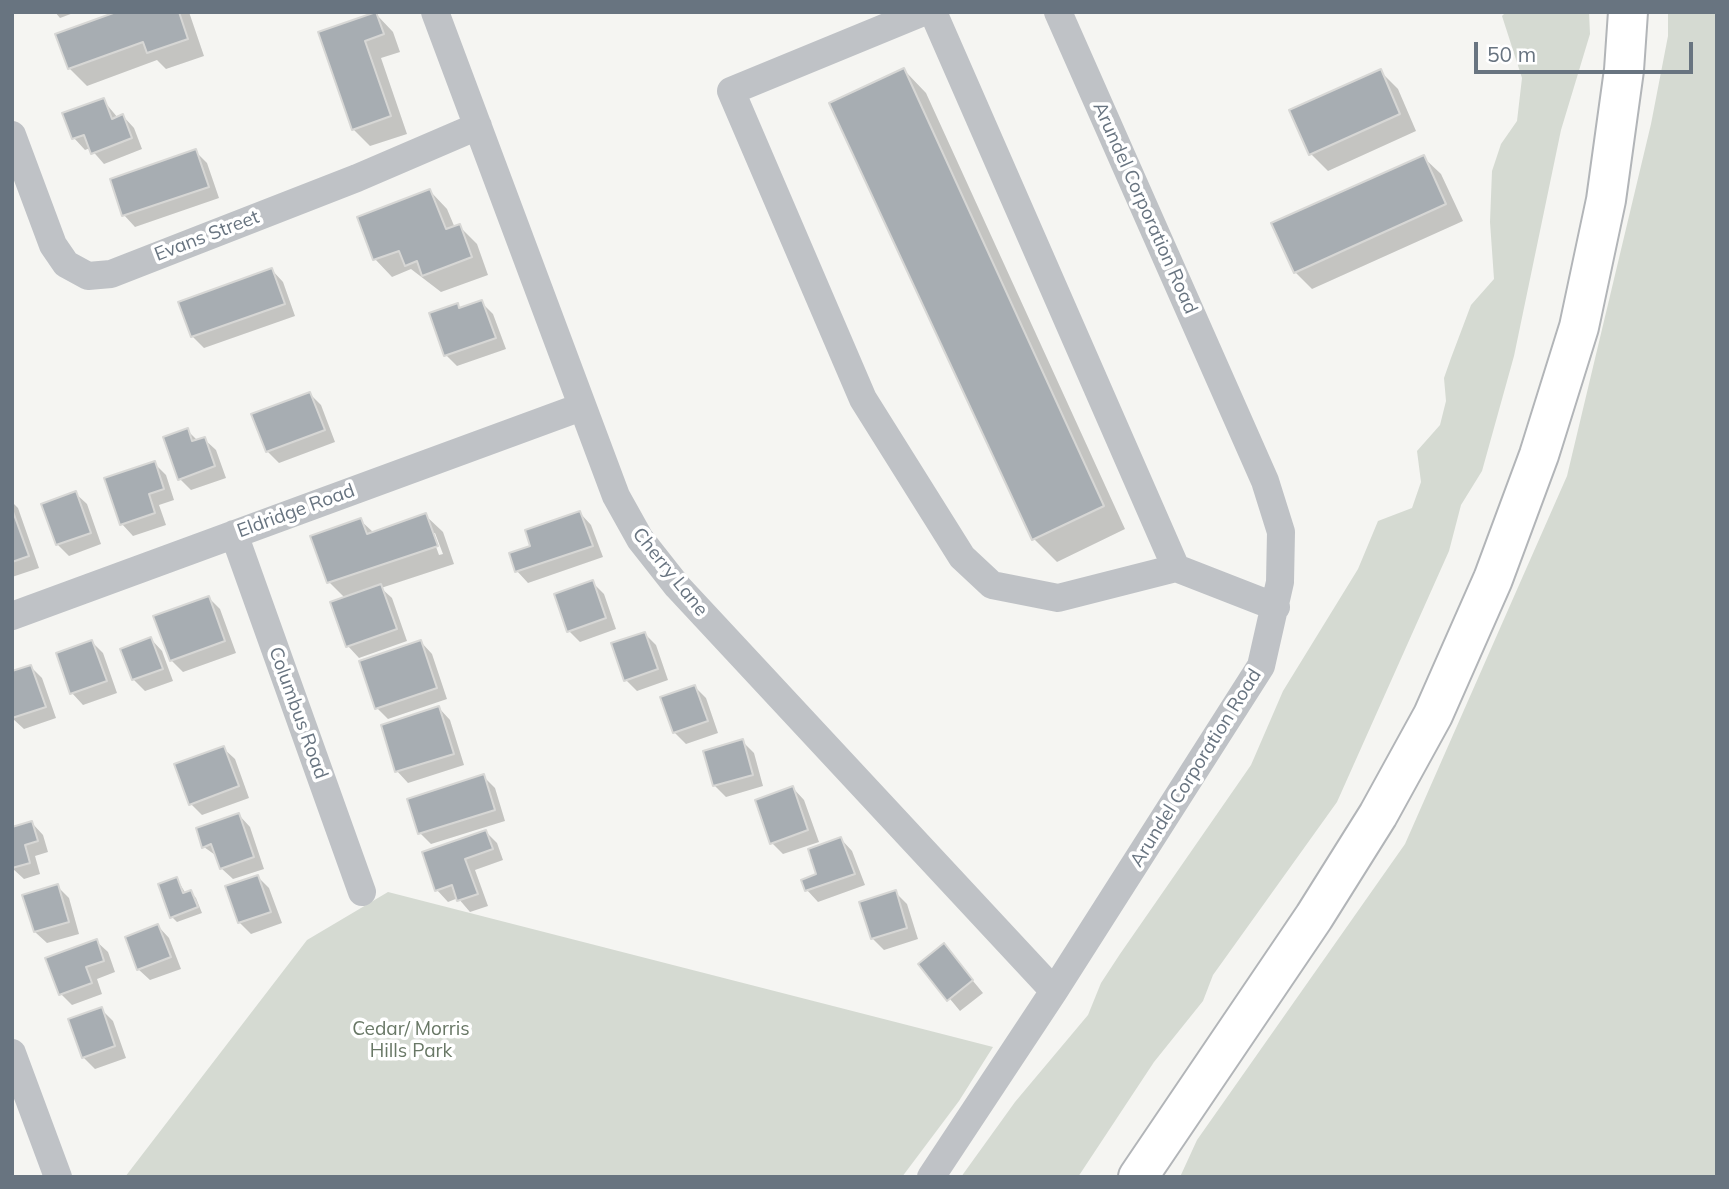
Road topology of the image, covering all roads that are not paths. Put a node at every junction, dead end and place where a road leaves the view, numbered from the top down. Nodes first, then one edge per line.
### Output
1 (435, 12) edge
2 (923, 12) edge
3 (933, 12) edge
4 (1058, 12) edge
5 (1628, 12) edge
6 (478, 126) junction
7 (12, 135) edge
8 (581, 407) junction
9 (234, 534) junction
10 (1176, 568) junction
11 (1276, 607) junction
12 (12, 616) edge
13 (362, 892) dead end
14 (1054, 991) junction
15 (12, 1053) edge
16 (58, 1177) edge
17 (931, 1177) edge
18 (1138, 1177) edge

1 - 6 street, Cherry Lane
2 - 10 street
3 - 10 street
4 - 11 street, Arundel Corporation Road
5 - 18 highway
6 - 7 street, Evans Street
6 - 8 street, Cherry Lane
8 - 9 street, Eldridge Road
8 - 14 street, Cherry Lane
9 - 12 street, Eldridge Road
9 - 13 street, Columbus Road
10 - 11 street
11 - 14 street, Arundel Corporation Road
14 - 17 street, Arundel Corporation Road
15 - 16 street

